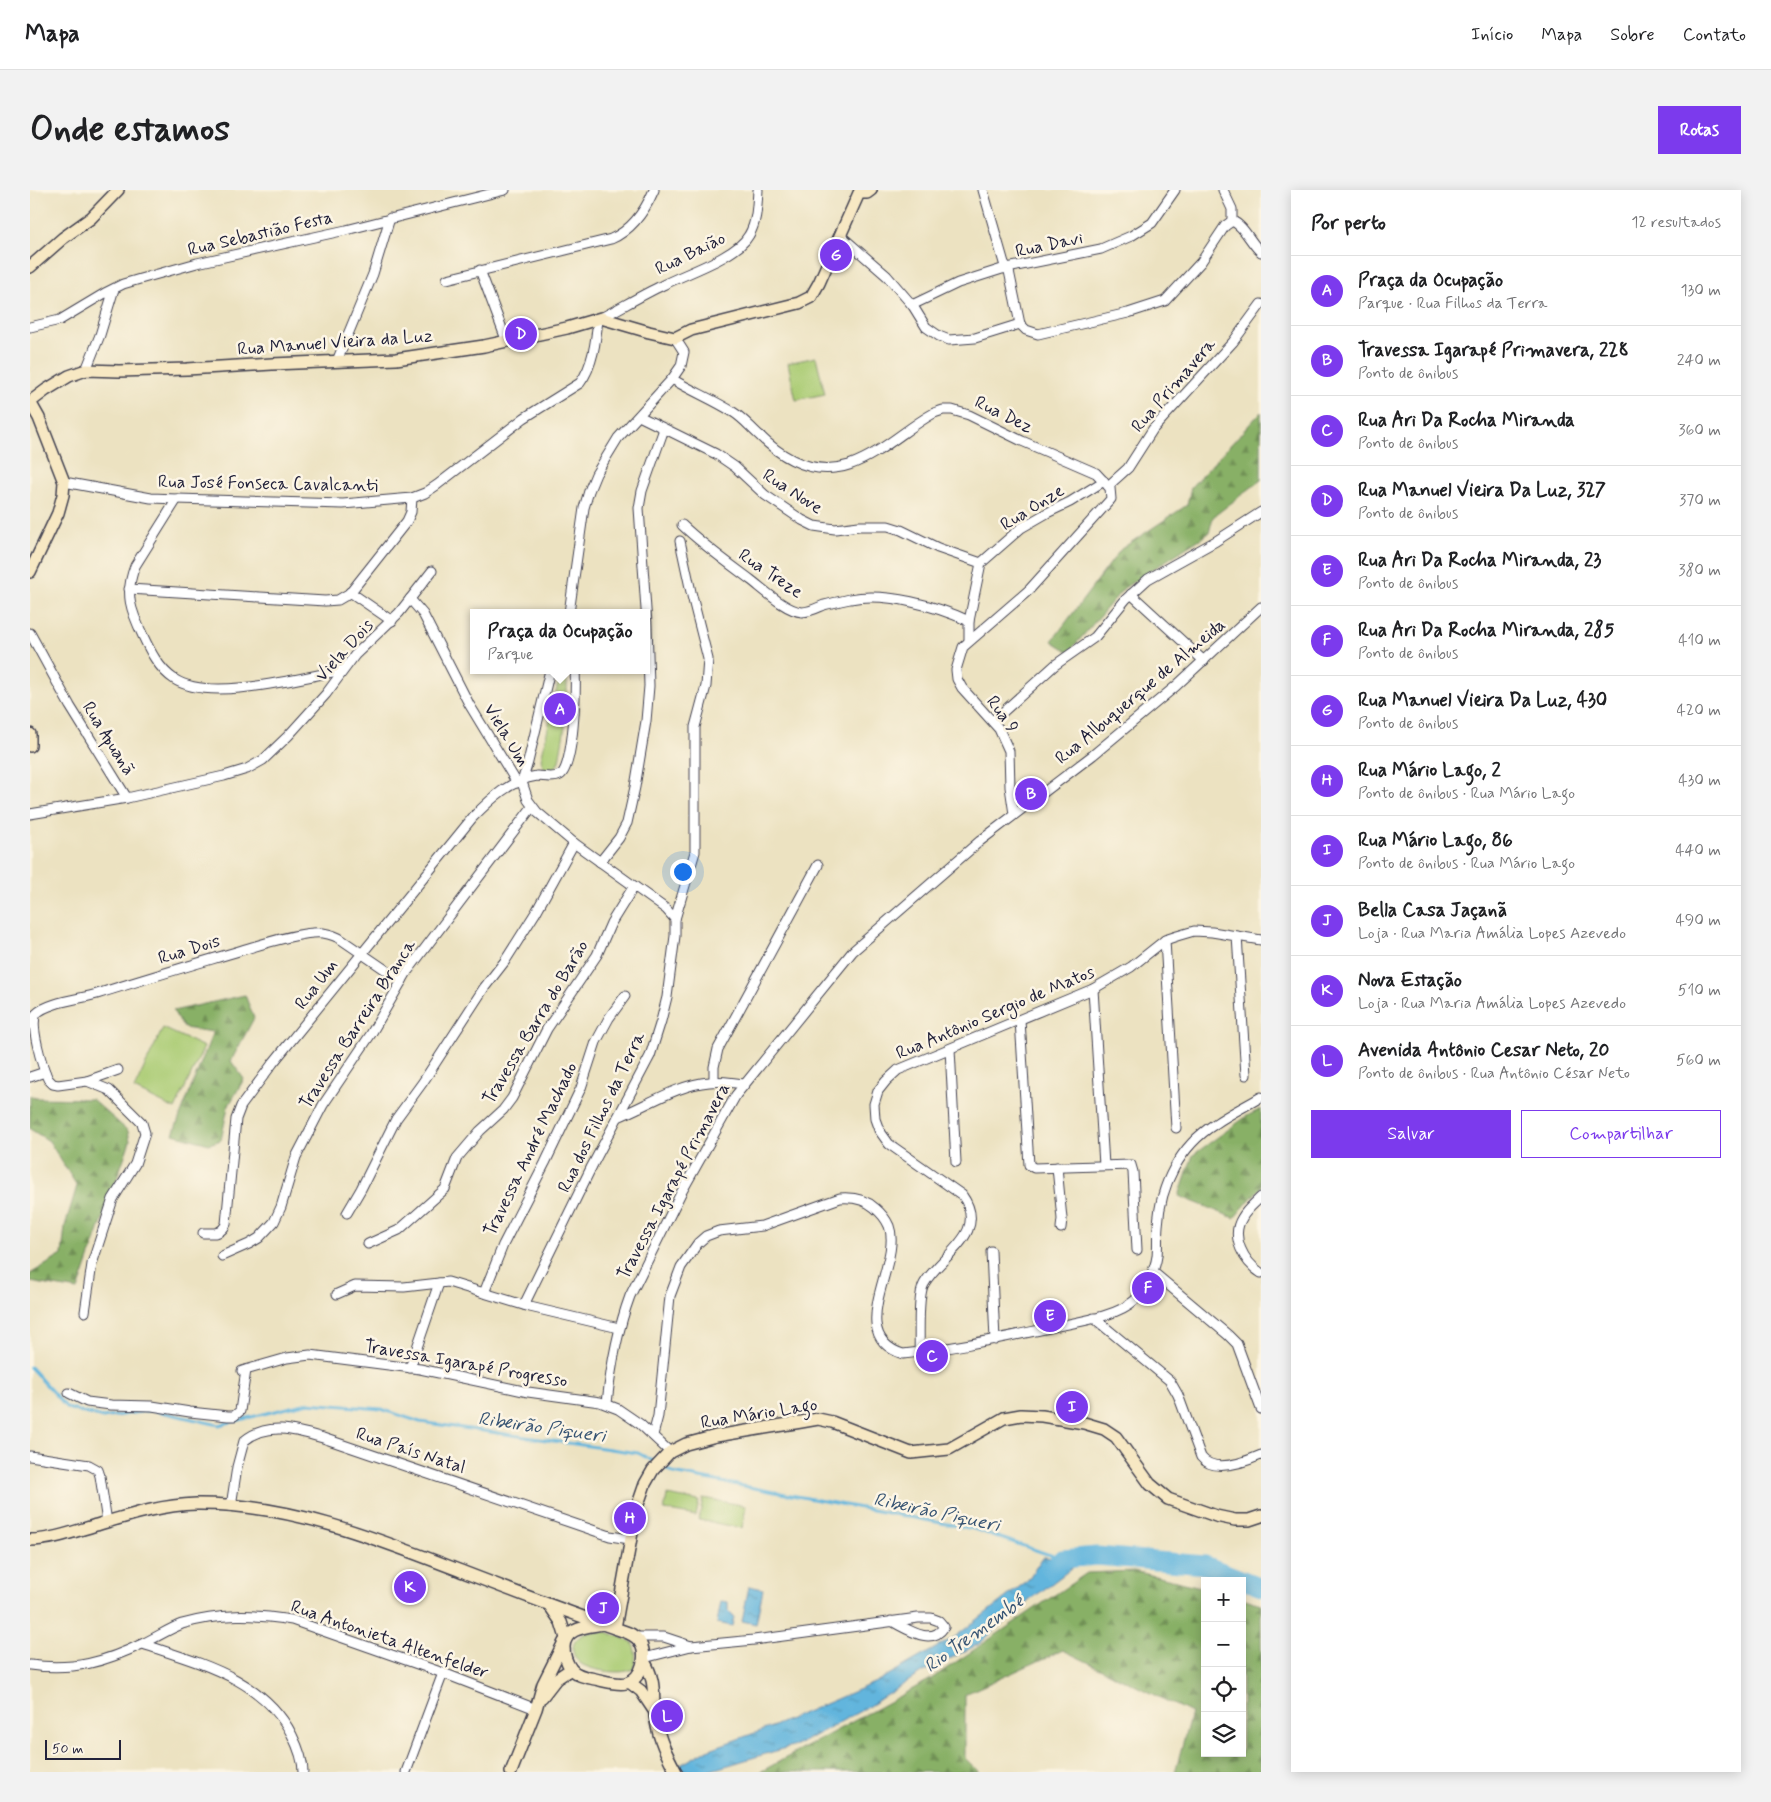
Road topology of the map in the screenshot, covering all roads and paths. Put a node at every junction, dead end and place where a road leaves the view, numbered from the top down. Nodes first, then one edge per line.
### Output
1 (118, 190) edge
2 (506, 190) edge
3 (654, 190) edge
4 (758, 190) edge
5 (871, 190) edge
6 (983, 190) edge
7 (1175, 190) edge
8 (1223, 190) edge
9 (858, 191) edge
10 (390, 218) junction
11 (1232, 221) junction
12 (840, 235) junction
13 (1261, 252) edge
14 (30, 267) edge
15 (1007, 268) junction
16 (480, 270) junction
17 (447, 279) dead end
18 (114, 289) junction
19 (1261, 304) edge
20 (912, 305) junction
21 (600, 318) junction
22 (1020, 324) junction
23 (30, 327) edge
24 (675, 338) junction
25 (507, 342) junction
26 (337, 361) junction
27 (86, 370) junction
28 (672, 379) junction
29 (30, 402) edge
30 (639, 416) junction
31 (664, 429) junction
32 (64, 482) junction
33 (1106, 483) junction
34 (412, 498) junction
35 (177, 499) junction
36 (1261, 512) edge
37 (682, 525) dead end
38 (680, 541) dead end
39 (981, 563) junction
40 (432, 571) dead end
41 (30, 572) edge
42 (129, 589) junction
43 (350, 592) junction
44 (1131, 594) junction
45 (410, 599) junction
46 (1261, 608) edge
47 (570, 609) edge
48 (646, 609) edge
49 (392, 621) junction
50 (969, 621) junction
51 (30, 633) edge
52 (969, 641) junction
53 (1204, 661) junction
54 (344, 670) junction
55 (549, 674) edge
56 (575, 674) edge
57 (648, 674) edge
58 (993, 721) junction
59 (30, 734) edge
60 (30, 746) edge
61 (277, 747) joint
62 (519, 782) junction
63 (127, 798) junction
64 (532, 807) junction
65 (30, 814) edge
66 (1014, 814) junction
67 (574, 842) junction
68 (600, 862) junction
69 (818, 866) dead end
70 (634, 886) junction
71 (675, 919) junction
72 (1237, 936) junction
73 (1165, 940) junction
74 (1261, 940) edge
75 (362, 952) junction
76 (402, 981) junction
77 (1094, 989) junction
78 (625, 996) dead end
79 (1020, 1020) junction
80 (950, 1050) junction
81 (118, 1070) dead end
82 (45, 1072) junction
83 (1246, 1076) dead end
84 (30, 1077) edge
85 (87, 1081) junction
86 (714, 1081) junction
87 (744, 1084) junction
88 (1261, 1097) edge
89 (618, 1117) junction
90 (1176, 1128) dead end
91 (956, 1162) dead end
92 (1104, 1165) junction
93 (1057, 1168) junction
94 (1261, 1197) edge
95 (347, 1213) dead end
96 (1061, 1228) dead end
97 (203, 1233) dead end
98 (368, 1244) dead end
99 (1137, 1250) dead end
100 (991, 1251) dead end
101 (222, 1256) dead end
102 (1152, 1272) junction
103 (1261, 1273) edge
104 (438, 1283) junction
105 (484, 1293) junction
106 (337, 1294) dead end
107 (524, 1305) junction
108 (85, 1312) dead end
109 (1094, 1318) junction
110 (619, 1328) junction
111 (995, 1340) junction
112 (919, 1352) junction
113 (410, 1368) junction
114 (69, 1393) dead end
115 (607, 1404) junction
116 (1261, 1409) edge
117 (654, 1435) junction
118 (668, 1454) junction
119 (1261, 1455) edge
120 (30, 1456) edge
121 (231, 1506) junction
122 (1261, 1516) edge
123 (107, 1522) junction
124 (630, 1539) junction
125 (30, 1540) edge
126 (550, 1606) junction
127 (891, 1621) junction
128 (603, 1624) junction
129 (615, 1628) junction
130 (636, 1637) junction
131 (565, 1640) junction
132 (143, 1644) junction
133 (691, 1646) junction
134 (644, 1659) junction
135 (30, 1665) edge
136 (571, 1669) junction
137 (443, 1673) junction
138 (629, 1682) junction
139 (537, 1706) junction
140 (654, 1709) junction
141 (303, 1772) edge
142 (406, 1772) edge
143 (510, 1772) edge
144 (676, 1772) edge

1 - 14 street
2 - 10 street, Rua Sebastião Festa
3 - 16 street
4 - 21 street, Rua Baião
5 - 9 street
6 - 15 street
7 - 15 street, Rua Davi
8 - 11 street
9 - 12 street
10 - 18 street, Rua Sebastião Festa
10 - 26 street
11 - 13 street
11 - 22 street
12 - 20 street
12 - 24 street
15 - 20 street, Rua Davi
15 - 22 street
16 - 17 street
16 - 25 street
18 - 23 street, Rua Sebastião Festa
18 - 27 street
19 - 33 street, Rua Primavera
20 - 22 street
21 - 24 street
21 - 25 street, Rua Manuel Vieira da Luz
21 - 34 street, Rua José Fonseca Cavalcanti
24 - 28 street
25 - 26 street, Rua Manuel Vieira da Luz
26 - 27 street, Rua Manuel Vieira da Luz
27 - 29 street, Rua Manuel Vieira da Luz
28 - 30 street
28 - 33 street, Rua Dez
29 - 32 street
30 - 31 street, Rua Nove
30 - 47 street
31 - 39 street, Rua Nove
31 - 48 street
32 - 35 street, Rua José Fonseca Cavalcanti
32 - 41 street
33 - 39 street, Rua Onze
33 - 52 street
34 - 35 street, Rua José Fonseca Cavalcanti
34 - 43 street
35 - 42 street
36 - 44 street
37 - 50 street, Rua Treze
38 - 71 street, Rua dos Filhos da Terra
39 - 50 street
40 - 45 street, Viela Dois
42 - 43 street
42 - 54 street
43 - 49 street
44 - 53 street
44 - 58 street
45 - 49 street, Viela Dois
45 - 62 street, Viela Um
46 - 53 street, Rua Albuquerque de Almeida
49 - 54 street, Viela Dois
50 - 52 street
51 - 63 street, Rua Apuanã
52 - 58 street, Rua 9
53 - 66 street, Rua Albuquerque de Almeida
54 - 61 street, Viela Dois
55 - 62 street
56 - 62 street, Rua Um
57 - 68 street
58 - 66 street, Rua 9
59 - 60 street
61 - 63 street, Rua Apuanã
62 - 64 street
62 - 75 street, Rua Um
63 - 65 street
64 - 67 street
64 - 76 street, Travessa Barreira Branca
66 - 87 street, Travessa Igarapé Primavera
67 - 68 street
67 - 95 street
68 - 70 street
69 - 86 street
70 - 71 street
70 - 98 street, Travessa Barra do Barão
71 - 89 street, Rua dos Filhos da Terra
72 - 73 street, Rua Antônio Sergio de Matos
72 - 74 street, Rua Antônio Sergio de Matos
72 - 83 street
73 - 77 street, Rua Antônio Sergio de Matos
73 - 90 street
75 - 76 street, Rua Dois
75 - 82 street, Rua Dois
75 - 97 street, Rua Um
76 - 101 street, Travessa Barreira Branca
77 - 79 street, Rua Antônio Sergio de Matos
77 - 92 street
78 - 105 street, Travessa André Machado
79 - 80 street, Rua Antônio Sergio de Matos
79 - 93 street
80 - 91 street
80 - 112 street, Rua Antônio Sergio de Matos
81 - 85 street
82 - 84 street
82 - 85 street
85 - 108 street
86 - 87 street
86 - 89 street
87 - 110 street, Travessa Igarapé Primavera
88 - 102 street
89 - 107 street, Rua dos Filhos da Terra
92 - 93 street
92 - 99 street
93 - 96 street
94 - 103 street
100 - 111 street
102 - 109 street
102 - 116 street
104 - 105 street
104 - 106 street
104 - 113 street
105 - 107 street
107 - 110 street
109 - 111 street
109 - 119 street
110 - 115 street, Travessa Igarapé Primavera
111 - 112 street
112 - 117 street
113 - 114 street, Travessa Igarapé Progresso
113 - 115 street, Travessa Igarapé Progresso
115 - 117 street, Travessa Igarapé Progresso
117 - 118 street, Travessa Igarapé Progresso
118 - 122 street, Rua Mário Lago
118 - 124 street, Rua Mário Lago
120 - 123 street
121 - 123 street
121 - 124 street, Rua País Natal
121 - 126 street
123 - 125 street
124 - 129 street, Rua Mário Lago
126 - 128 street
126 - 131 street
127 - 127 street
127 - 133 street
128 - 129 street
128 - 131 street
129 - 130 street
130 - 133 street
130 - 134 street
131 - 136 street
131 - 139 street
132 - 135 street, Rua Antonieta Altenfelder
132 - 137 street, Rua Antonieta Altenfelder
132 - 141 street
133 - 134 street
134 - 138 street
134 - 140 street
136 - 138 street
136 - 139 street
137 - 139 street, Rua Antonieta Altenfelder
137 - 142 street
138 - 140 street
139 - 143 street
140 - 144 street

